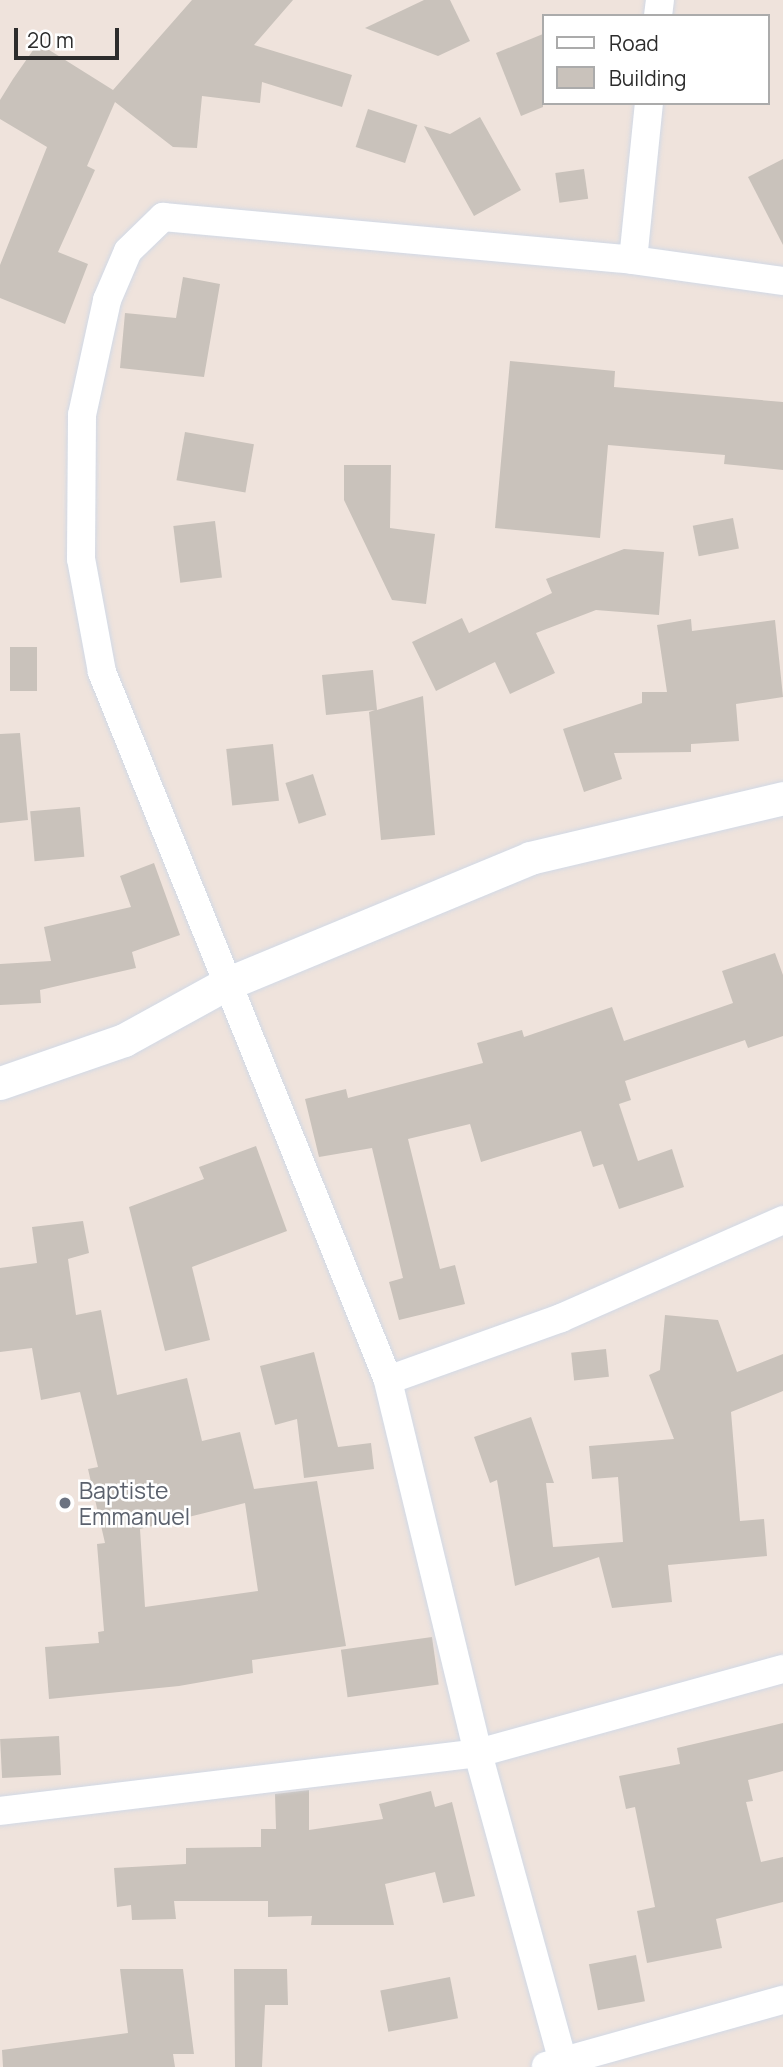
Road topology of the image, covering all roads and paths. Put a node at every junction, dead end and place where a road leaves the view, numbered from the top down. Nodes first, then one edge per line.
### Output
1 (649, 105) edge
2 (633, 260) junction
3 (783, 281) edge
4 (783, 799) edge
5 (224, 985) junction
6 (0, 1083) edge
7 (783, 1220) edge
8 (388, 1380) junction
9 (783, 1669) edge
10 (478, 1753) junction
11 (0, 1811) edge
12 (783, 2000) edge
13 (553, 2065) edge

1 - 2 street
2 - 3 street
2 - 5 street
4 - 5 street
5 - 6 street
5 - 8 street
7 - 8 street
8 - 10 street
9 - 10 street
10 - 11 street
10 - 13 street
12 - 13 street

